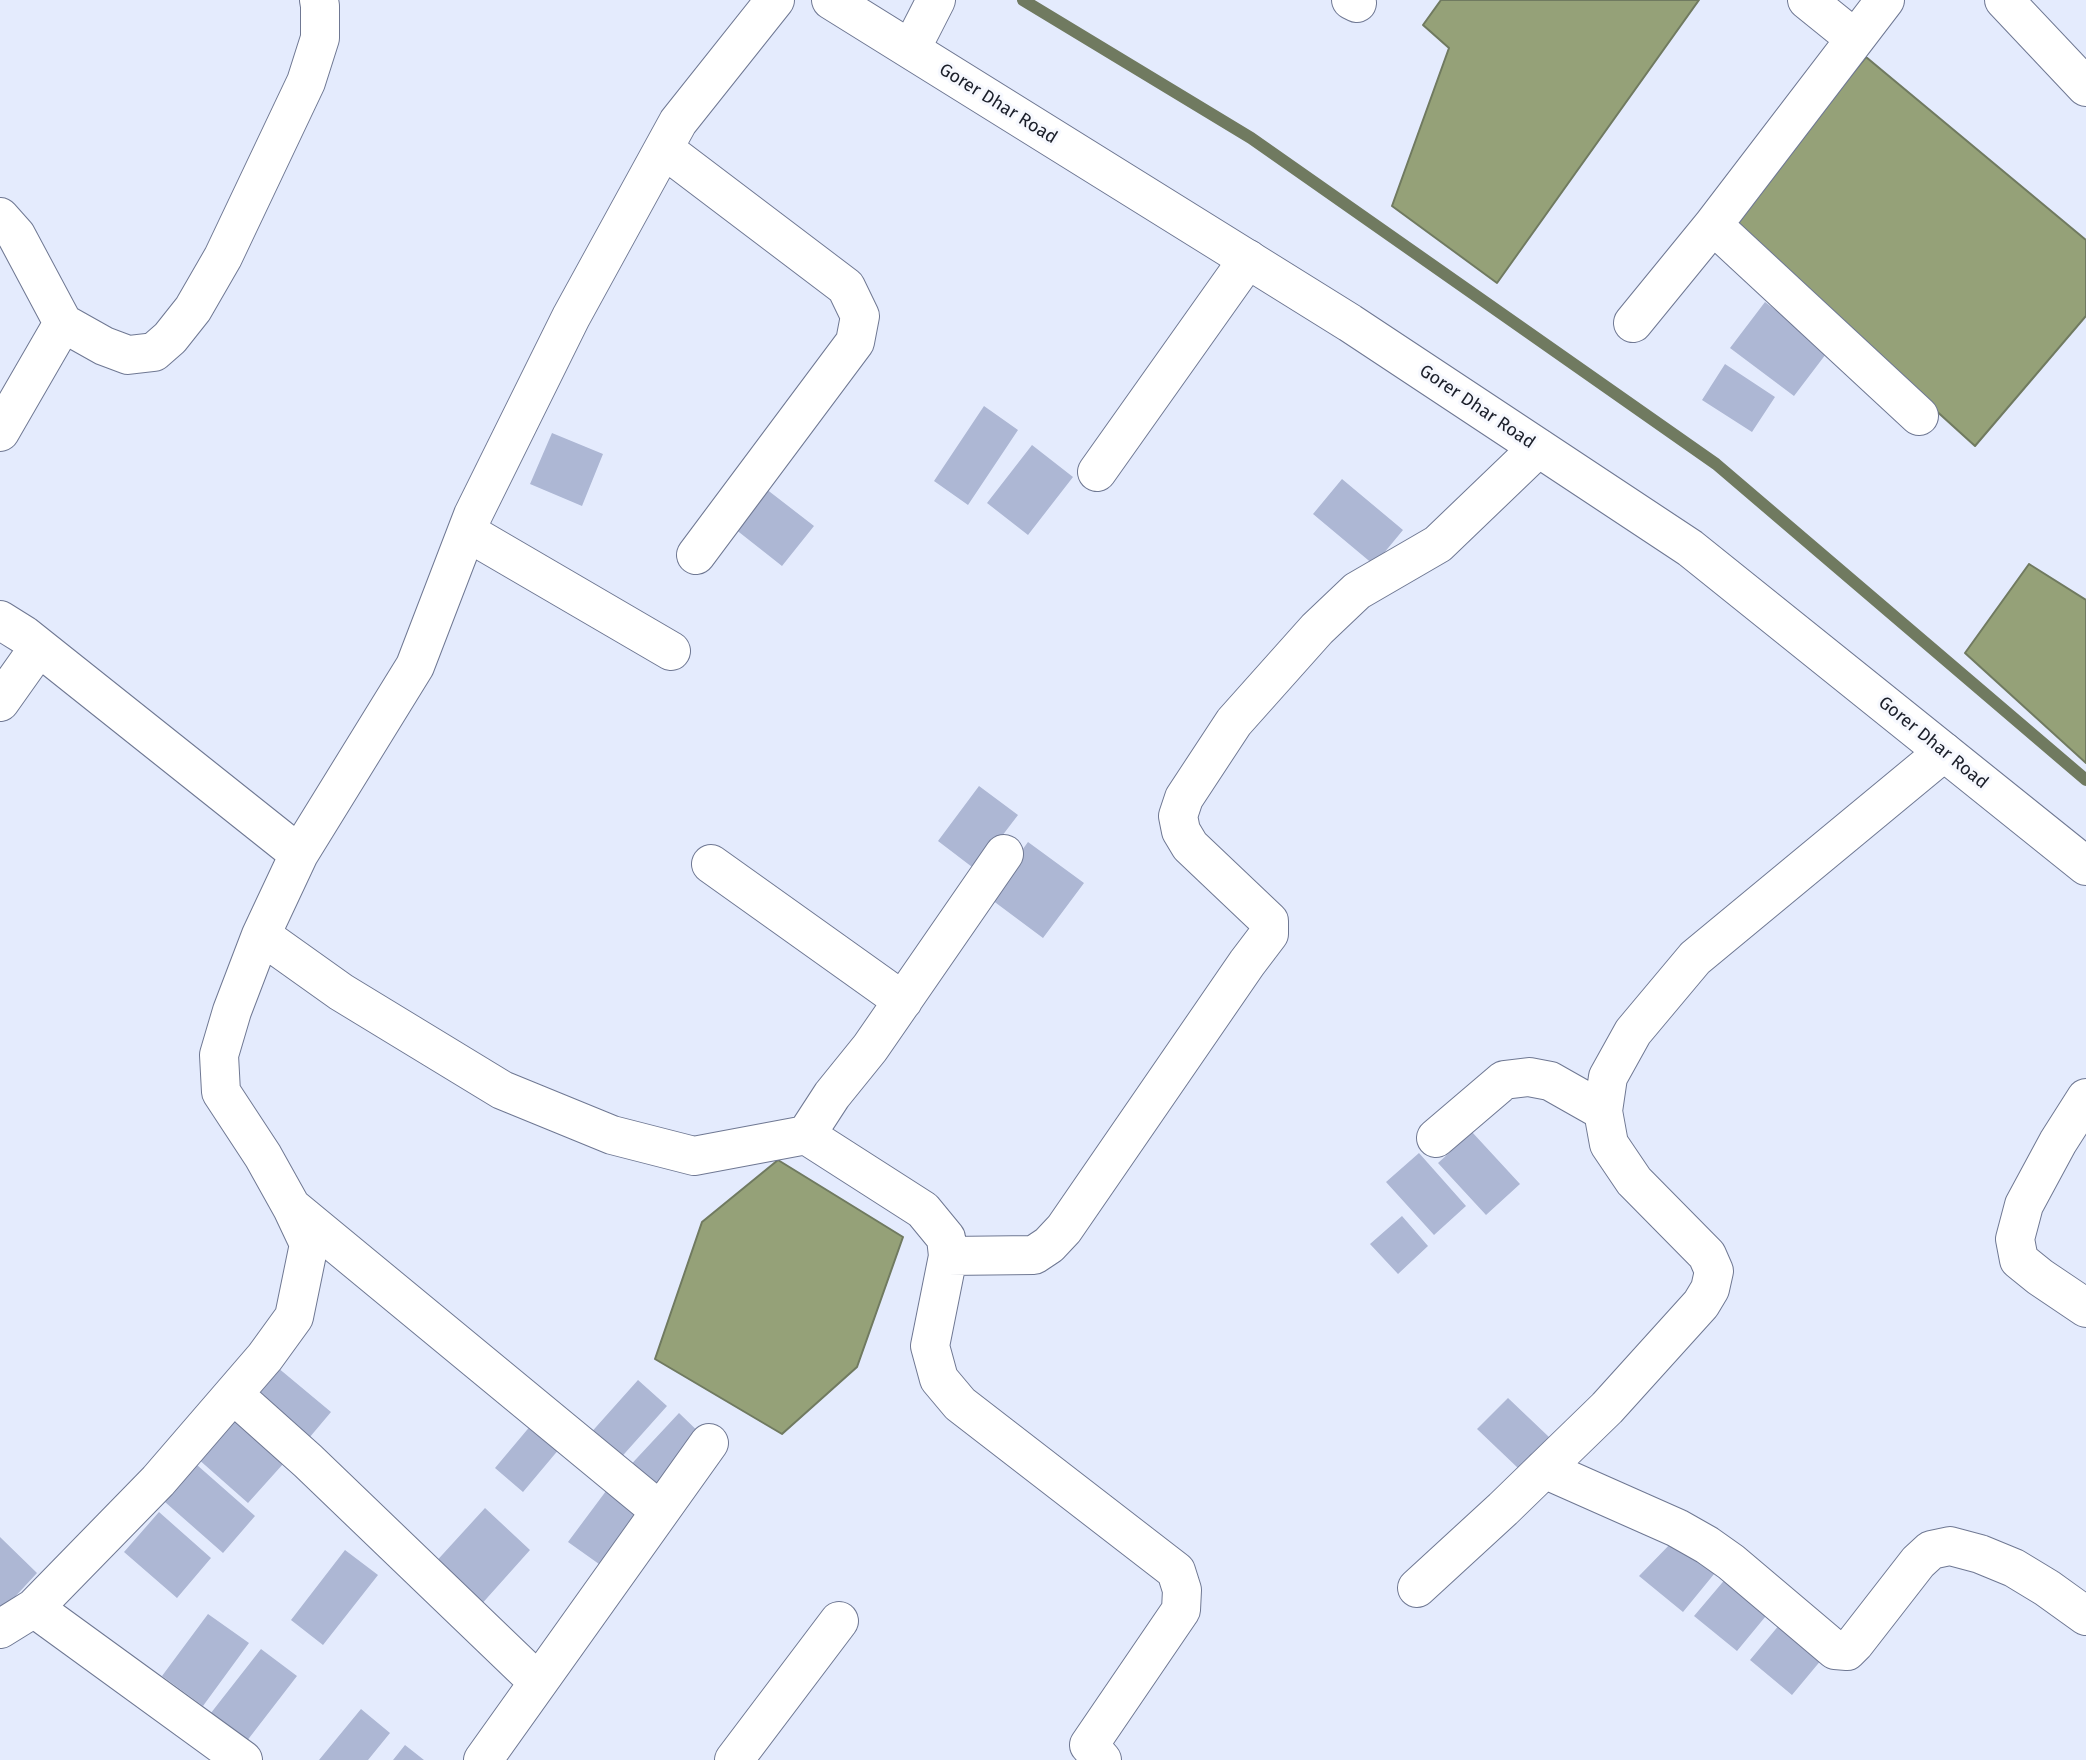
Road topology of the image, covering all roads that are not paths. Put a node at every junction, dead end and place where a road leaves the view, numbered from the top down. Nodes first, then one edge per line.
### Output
1 (319, 0) edge
2 (775, 0) edge
3 (831, 0) edge
4 (936, 0) edge
5 (1807, 0) edge
6 (1885, 0) edge
7 (2004, 0) edge
8 (1854, 38) junction
9 (911, 49) junction
10 (2086, 87) edge
11 (664, 149) junction
12 (0, 216) edge
13 (1713, 225) junction
14 (1248, 259) junction
15 (63, 323) junction
16 (1633, 323) dead end
17 (1919, 416) dead end
18 (0, 432) edge
19 (1538, 448) junction
20 (1097, 472) dead end
21 (467, 532) junction
22 (696, 555) dead end
23 (0, 620) edge
24 (39, 647) junction
25 (671, 651) dead end
26 (0, 702) edge
27 (1944, 752) junction
28 (299, 854) junction
29 (1004, 854) dead end
30 (712, 864) dead end
31 (2086, 866) edge
32 (261, 935) junction
33 (903, 1001) junction
34 (2086, 1098) edge
35 (1603, 1111) junction
36 (806, 1135) junction
37 (1436, 1138) dead end
38 (292, 1208) junction
39 (948, 1256) junction
40 (2086, 1308) edge
41 (233, 1394) junction
42 (709, 1443) dead end
43 (1544, 1469) junction
44 (660, 1511) junction
45 (1417, 1588) dead end
46 (34, 1608) junction
47 (2086, 1616) edge
48 (839, 1621) dead end
49 (0, 1629) edge
50 (538, 1682) junction
51 (1090, 1755) edge
52 (243, 1760) edge
53 (483, 1760) edge
54 (734, 1760) edge

1 - 15 street
2 - 11 street
3 - 9 street, Gorer Dhar Road
4 - 9 street
5 - 8 street
6 - 8 street
7 - 10 street
8 - 13 street
9 - 14 street, Gorer Dhar Road
11 - 21 street
11 - 22 street
12 - 15 street
13 - 16 street
13 - 17 street
14 - 19 street, Gorer Dhar Road
14 - 20 street
15 - 18 street
19 - 27 street, Gorer Dhar Road
19 - 39 street
21 - 25 street
21 - 28 street
23 - 24 street
24 - 26 street
24 - 28 street
27 - 31 street, Gorer Dhar Road
27 - 35 street
28 - 32 street
29 - 33 street
30 - 33 street
32 - 36 street
32 - 38 street
33 - 36 street
34 - 40 street
35 - 37 street
35 - 43 street
36 - 39 street
38 - 41 street
38 - 44 street
39 - 51 street
41 - 46 street
41 - 50 street
42 - 44 street
43 - 45 street
43 - 47 street
44 - 50 street
46 - 49 street
46 - 52 street
48 - 54 street
50 - 53 street

